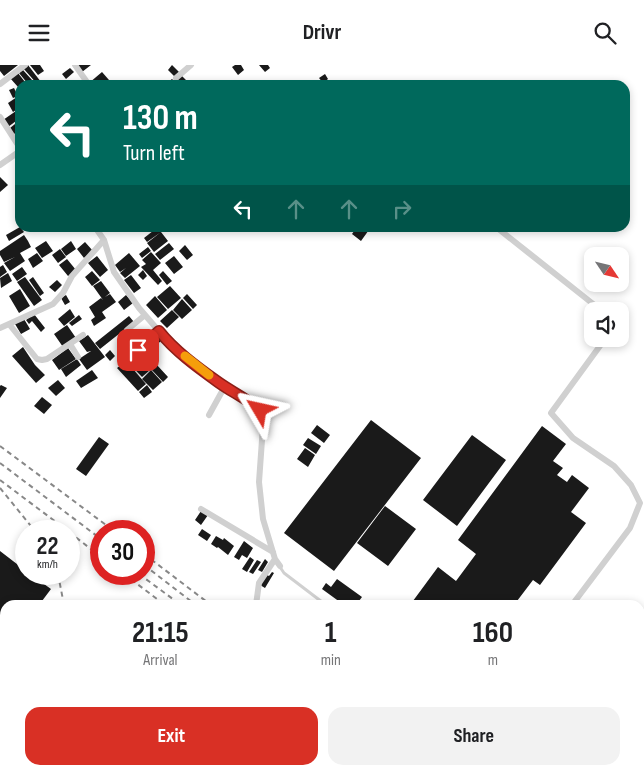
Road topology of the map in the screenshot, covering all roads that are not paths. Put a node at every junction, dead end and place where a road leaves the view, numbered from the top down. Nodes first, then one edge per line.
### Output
1 (24, 65) edge
2 (75, 65) edge
3 (191, 65) edge
4 (176, 78) dead end
5 (86, 80) edge
6 (0, 84) edge
7 (0, 117) edge
8 (15, 141) edge
9 (15, 153) edge
10 (0, 165) edge
11 (98, 232) edge
12 (502, 232) edge
13 (104, 240) junction
14 (591, 302) edge
15 (145, 315) junction
16 (9, 324) junction
17 (0, 328) edge
18 (127, 330) dead end
19 (159, 331) junction
20 (83, 335) dead end
21 (70, 344) junction
22 (599, 347) edge
23 (138, 350) dead end
24 (78, 357) dead end
25 (225, 386) junction
26 (209, 415) dead end
27 (201, 509) dead end
28 (273, 552) junction
29 (275, 559) junction
30 (280, 567) joint
31 (257, 600) edge
32 (319, 600) edge
33 (576, 600) edge

1 - 6 street
2 - 5 street
3 - 4 street
7 - 8 street
9 - 10 street
11 - 13 street
12 - 14 street
13 - 15 street
13 - 16 street
15 - 18 street
15 - 19 street
16 - 17 street
16 - 21 street
19 - 23 street
19 - 25 street
20 - 21 street
21 - 24 street
22 - 33 street
25 - 26 street
25 - 28 street
27 - 28 street
28 - 29 street
29 - 30 street
29 - 31 street
30 - 32 lane

